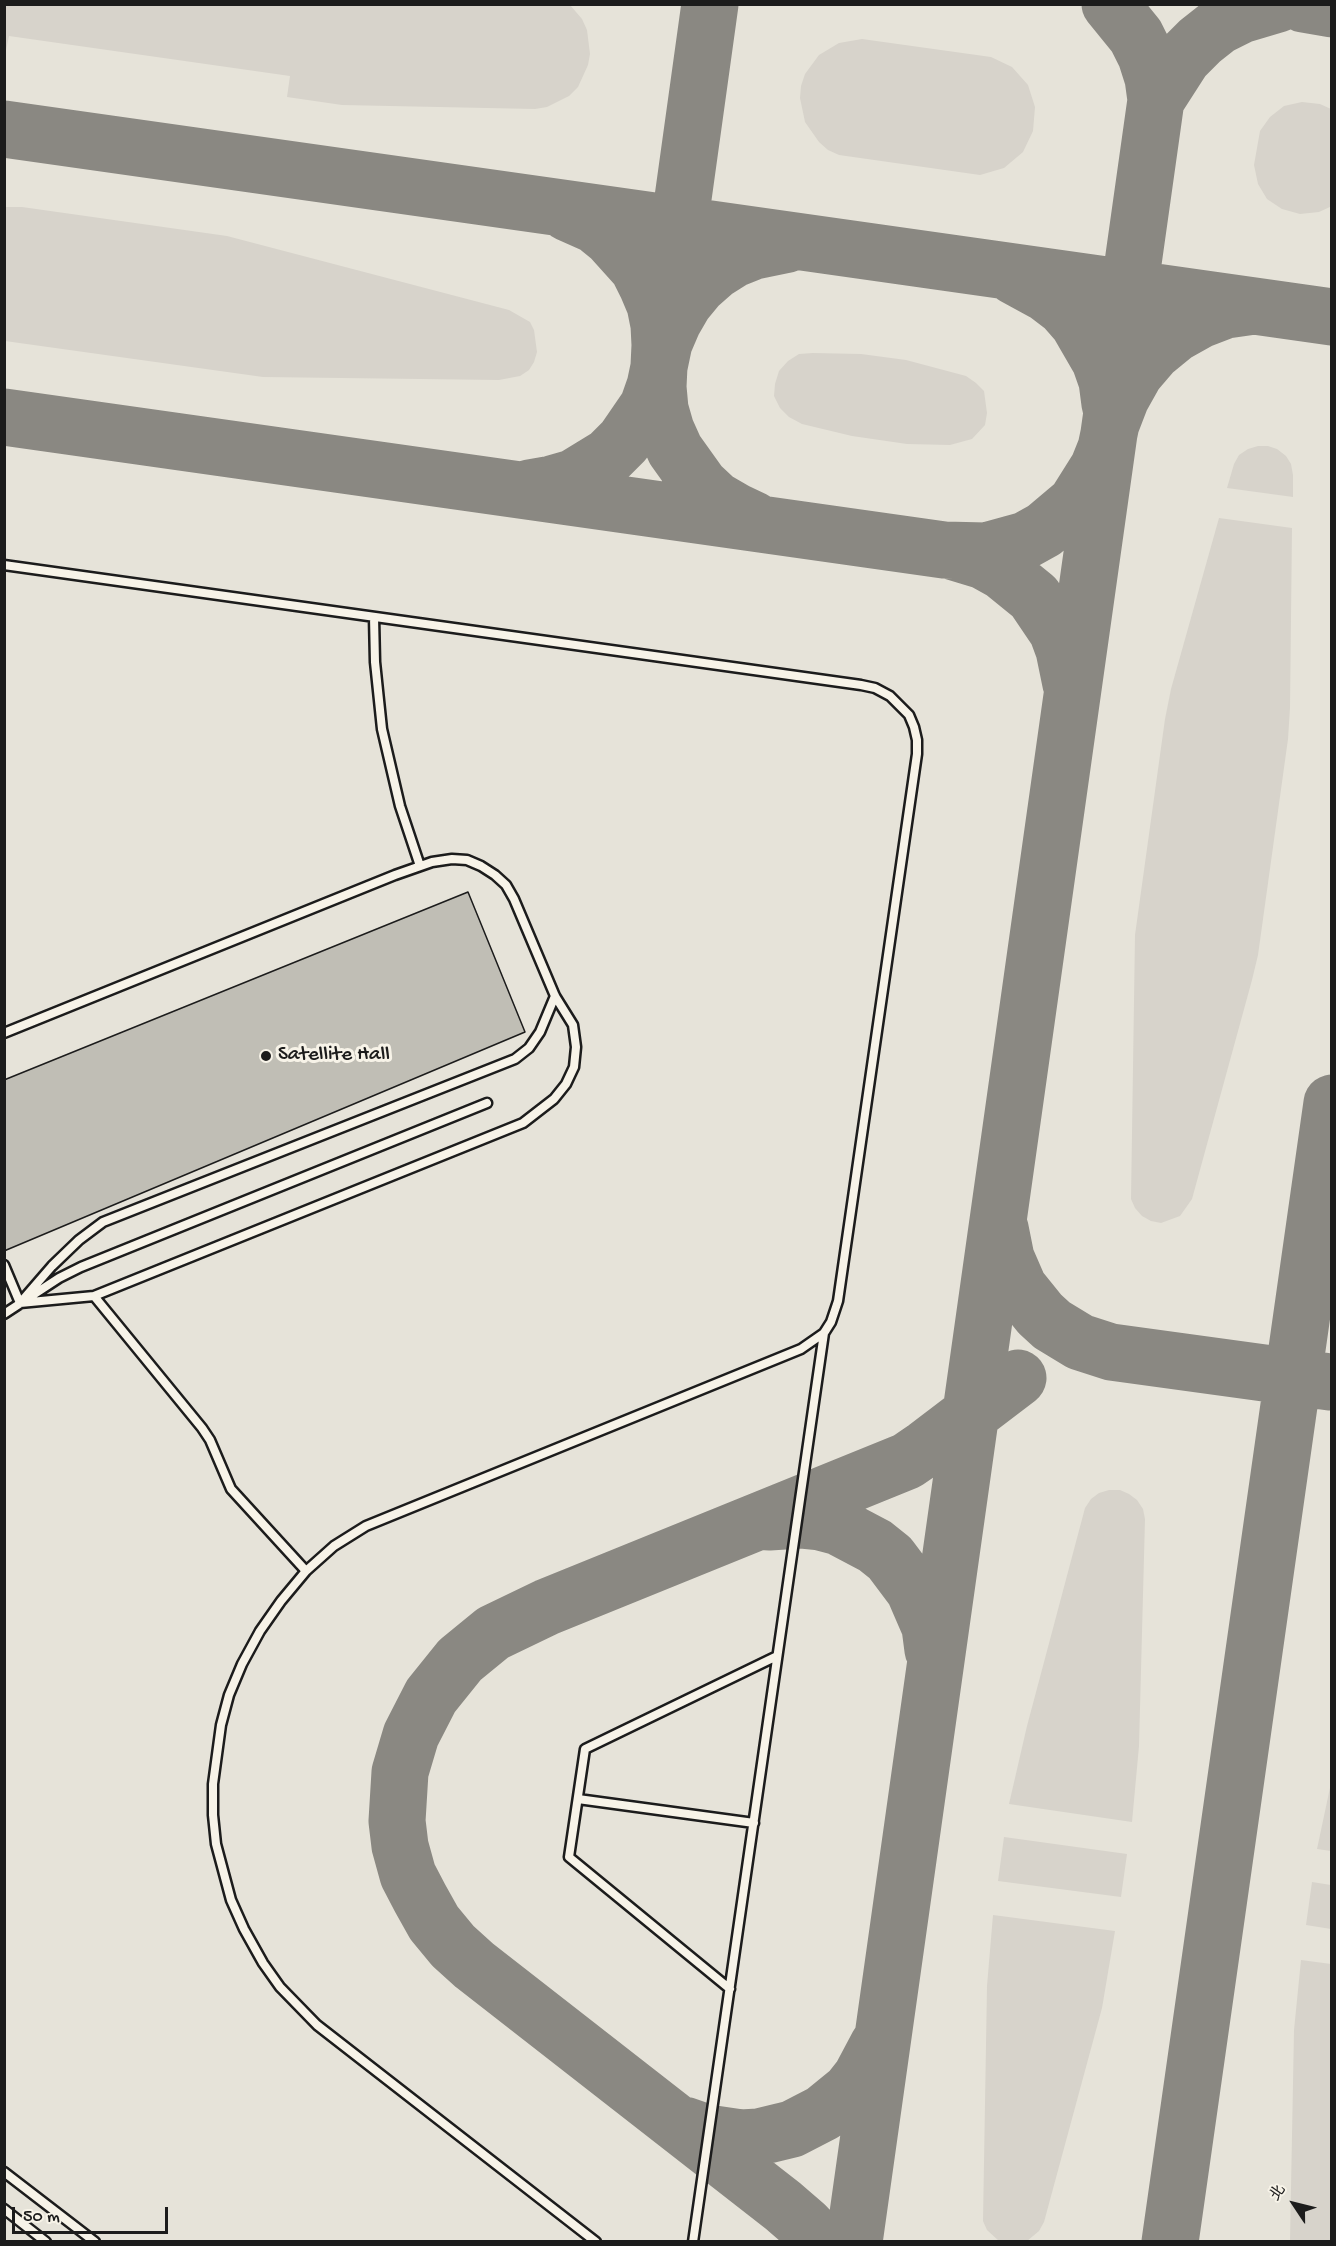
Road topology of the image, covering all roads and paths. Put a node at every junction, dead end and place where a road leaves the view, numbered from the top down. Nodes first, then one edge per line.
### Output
1 (4, 565) edge
2 (374, 617) junction
3 (420, 866) junction
4 (555, 996) junction
5 (4, 1033) edge
6 (487, 1103) dead end
7 (4, 1265) edge
8 (94, 1296) junction
9 (20, 1303) junction
10 (4, 1314) edge
11 (824, 1333) junction
12 (306, 1571) junction
13 (777, 1656) junction
14 (578, 1799) junction
15 (754, 1824) junction
16 (730, 1989) junction
17 (4, 2172) edge
18 (4, 2209) edge
19 (46, 2241) edge
20 (95, 2241) edge
21 (596, 2241) edge
22 (693, 2241) edge

1 - 2 lane
2 - 3 lane
2 - 11 lane
3 - 4 lane
3 - 5 lane
4 - 8 lane
4 - 9 lane
6 - 9 lane
7 - 9 lane
8 - 9 lane
8 - 12 lane
9 - 10 lane
11 - 12 lane
11 - 13 lane
12 - 21 lane
13 - 14 lane
13 - 15 lane
14 - 15 lane
14 - 16 lane
15 - 16 lane
16 - 22 lane
17 - 20 lane
18 - 19 lane

